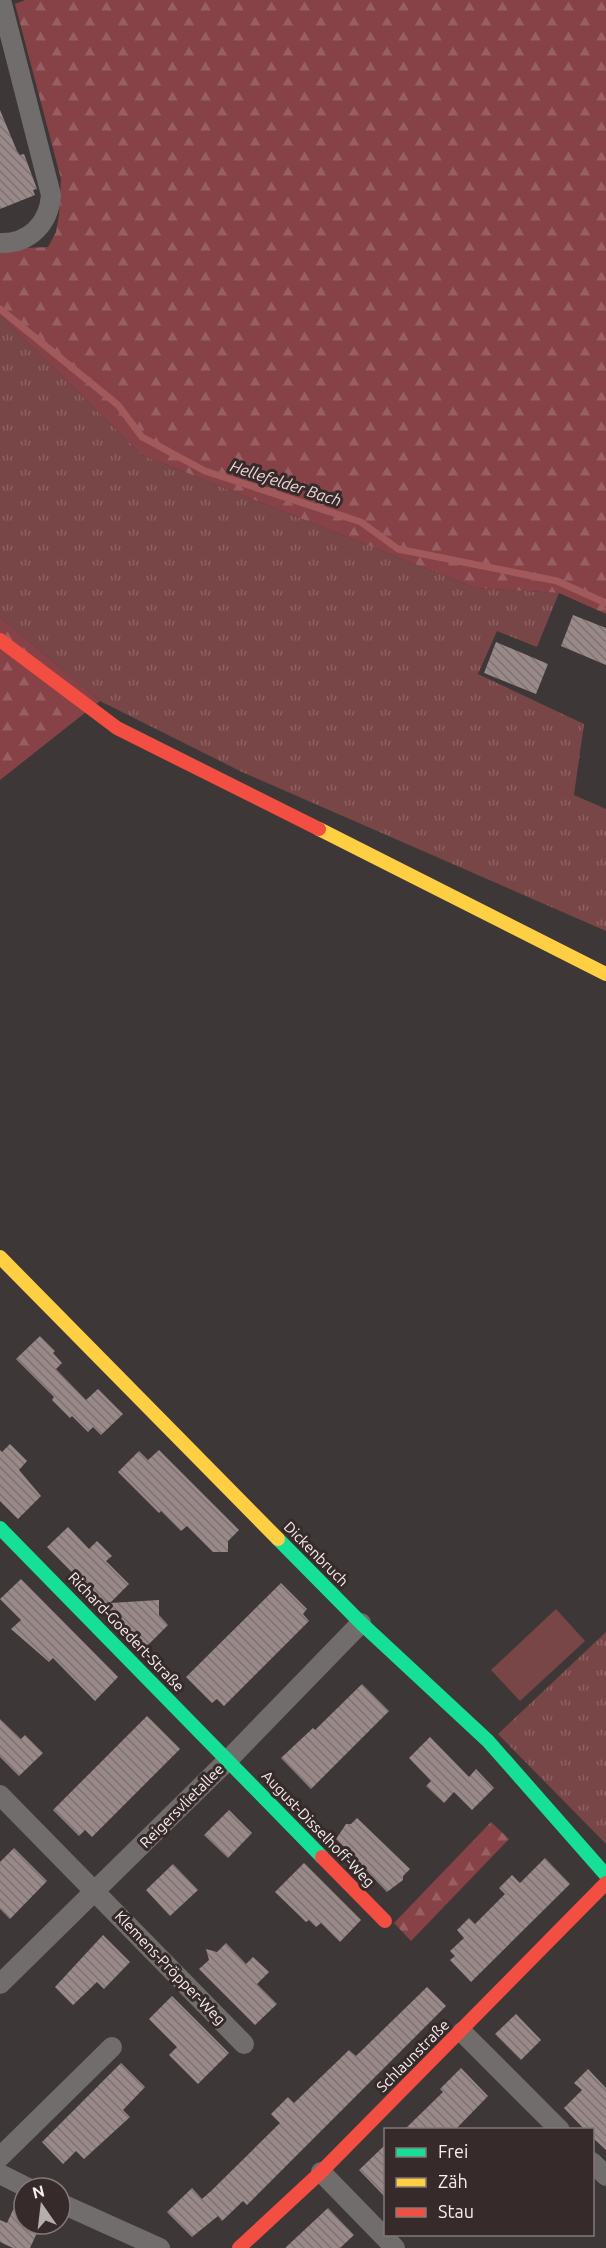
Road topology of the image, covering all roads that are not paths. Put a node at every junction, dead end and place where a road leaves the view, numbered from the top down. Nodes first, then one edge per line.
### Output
1 (1, 0) edge
2 (0, 243) edge
3 (0, 640) edge
4 (606, 974) edge
5 (0, 1257) edge
6 (0, 1528) edge
7 (361, 1623) junction
8 (228, 1760) junction
9 (0, 1795) edge
10 (606, 1875) edge
11 (606, 1883) edge
12 (96, 1891) junction
13 (385, 1922) dead end
14 (0, 1984) edge
15 (462, 2032) junction
16 (244, 2044) dead end
17 (112, 2047) dead end
18 (558, 2128) edge
19 (0, 2157) edge
20 (594, 2164) edge
21 (321, 2172) junction
22 (606, 2176) edge
23 (72, 2208) edge
24 (160, 2248) edge
25 (239, 2248) edge
26 (395, 2248) edge

1 - 2 street
3 - 4 street
5 - 7 street, Dickenbruch
6 - 8 street, Richard-Goedert-Straße
7 - 8 street, Reigersvlietallee
7 - 10 street, Dickenbruch
8 - 12 street, Reigersvlietallee
8 - 13 street, August-Disselhoff-Weg
9 - 12 street, Klemens-Pröpper-Weg
11 - 15 street, Schlaunstraße
12 - 14 street, Reigersvlietallee
12 - 16 street, Klemens-Pröpper-Weg
15 - 18 street
15 - 21 street, Schlaunstraße
17 - 19 street
20 - 22 street
21 - 25 street, Schlaunstraße
21 - 26 street
23 - 24 street

